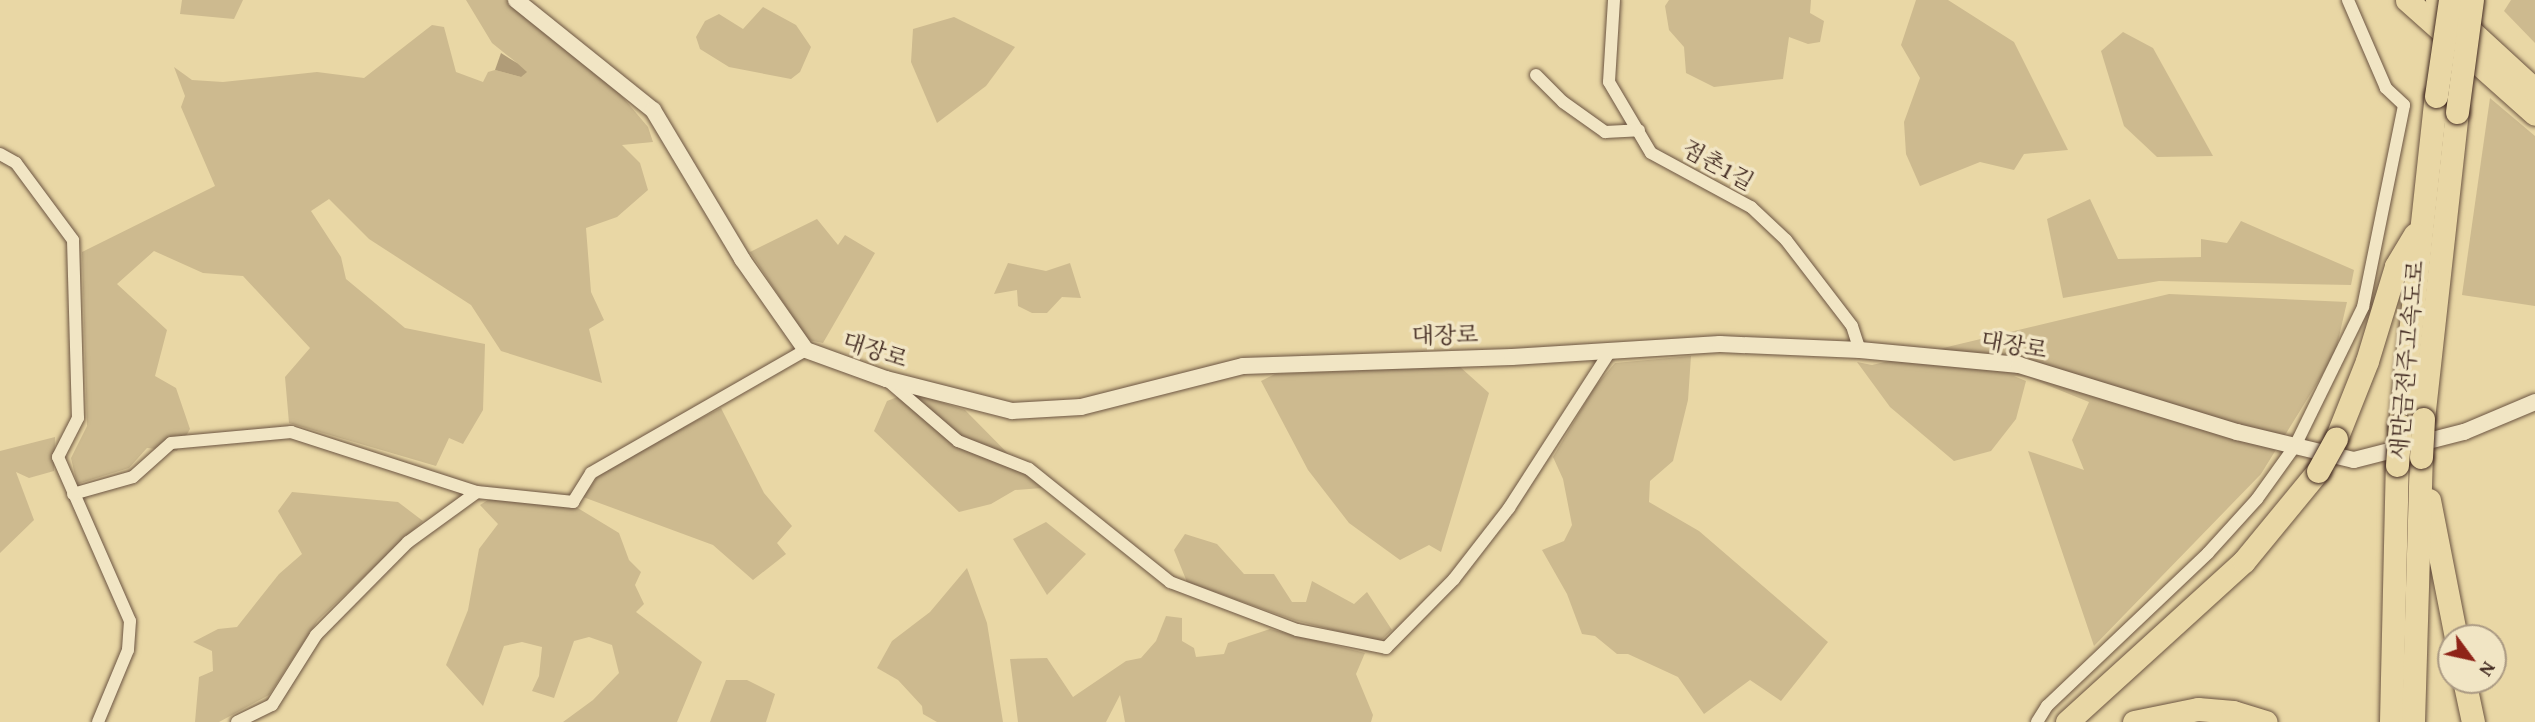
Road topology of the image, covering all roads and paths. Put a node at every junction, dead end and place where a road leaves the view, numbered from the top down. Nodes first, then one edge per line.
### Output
1 (516, 0) edge
2 (1614, 0) edge
3 (2348, 0) edge
4 (2407, 0) edge
5 (2437, 0) edge
6 (2452, 0) edge
7 (2472, 0) edge
8 (2497, 55) junction
9 (1536, 75) dead end
10 (2535, 90) edge
11 (2535, 114) edge
12 (1639, 130) junction
13 (0, 154) edge
14 (2420, 225) junction
15 (806, 350) junction
16 (1611, 350) junction
17 (1860, 350) junction
18 (886, 379) junction
19 (2535, 402) edge
20 (2295, 446) junction
21 (2421, 457) junction
22 (477, 492) junction
23 (73, 494) junction
24 (2453, 624) edge
25 (2468, 694) edge
26 (98, 722) edge
27 (237, 722) edge
28 (2037, 722) edge
29 (2067, 722) edge
30 (2134, 722) edge
31 (2266, 722) edge
32 (2391, 722) edge
33 (2413, 722) edge
34 (2473, 722) edge

1 - 15 street, 대장로
2 - 12 street, 점촌1길
3 - 20 street
4 - 11 highway
5 - 8 highway
6 - 8 highway
6 - 14 highway, 새만금전주고속도로, bridge
7 - 21 highway, 새만금전주고속도로, bridge
8 - 10 highway
9 - 12 street
12 - 17 street, 점촌1길
13 - 23 street
14 - 29 highway, bridge
14 - 32 highway, 새만금전주고속도로, bridge
15 - 18 street, 대장로
15 - 22 street
16 - 17 street, 대장로
16 - 18 street, 대장로
16 - 18 street
17 - 20 street, 대장로
19 - 20 street, 대장로
20 - 28 street
21 - 24 highway
21 - 33 highway, 새만금전주고속도로
22 - 23 street
22 - 27 street
23 - 26 street
25 - 34 highway
30 - 31 highway

